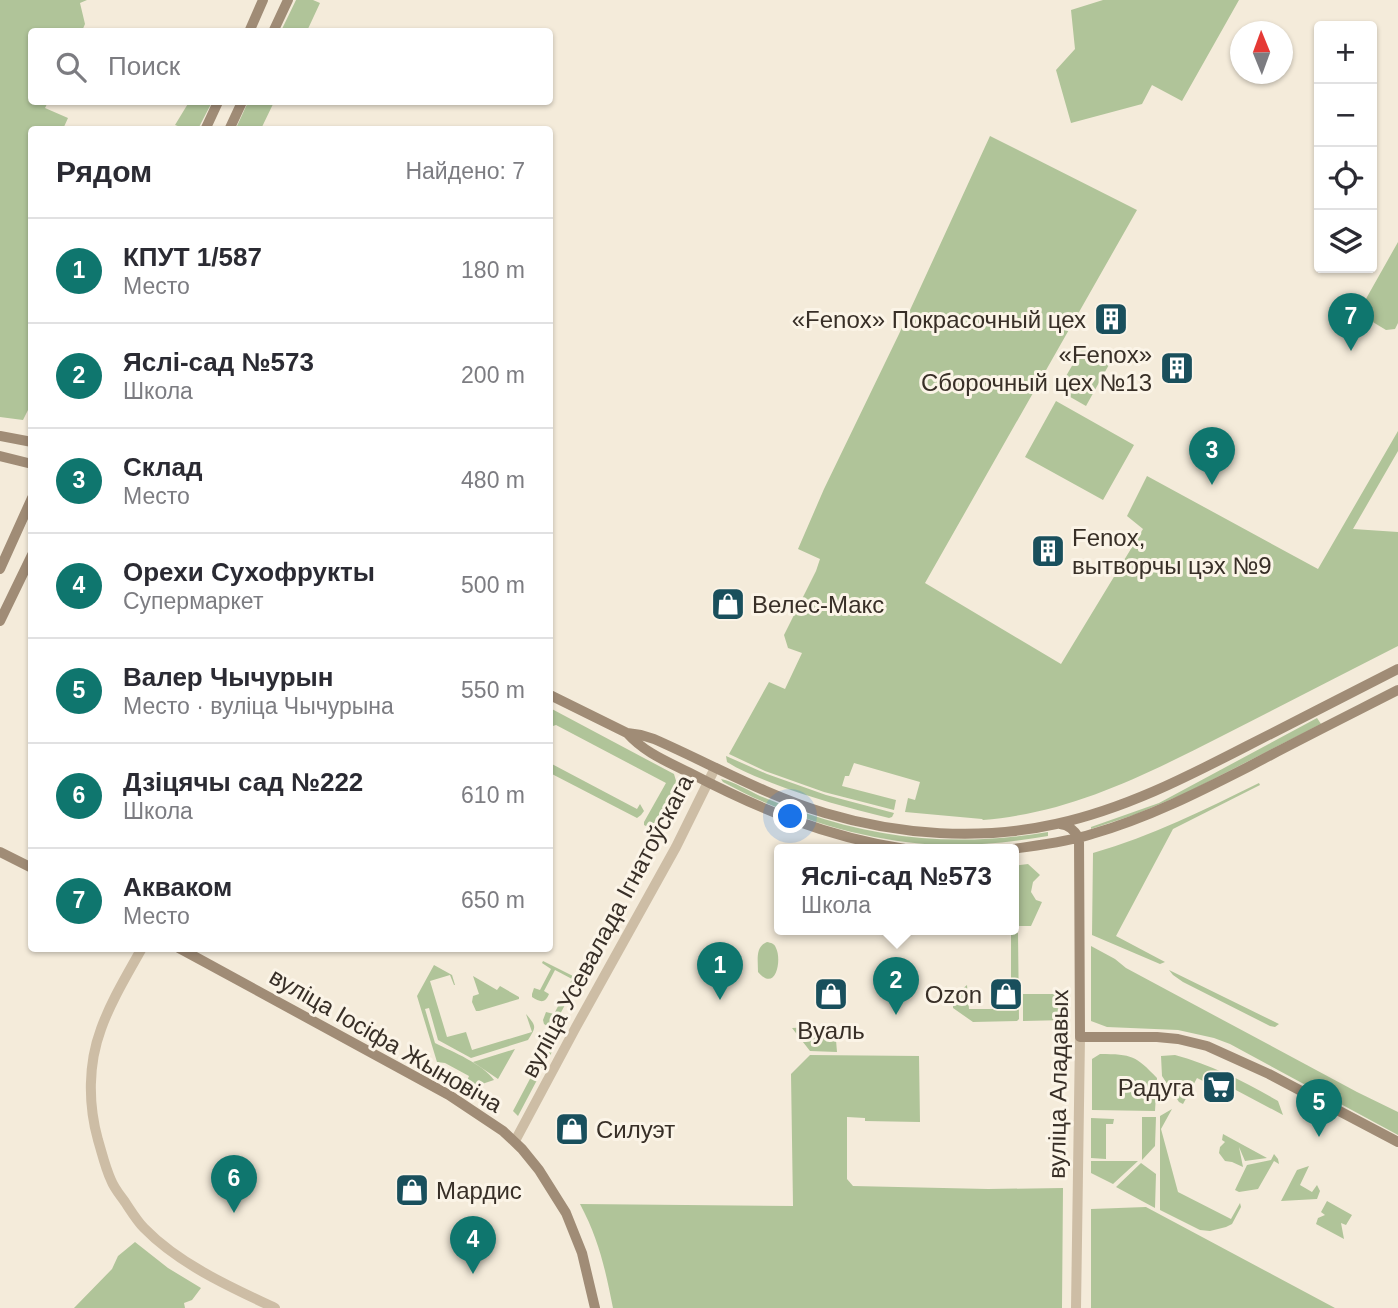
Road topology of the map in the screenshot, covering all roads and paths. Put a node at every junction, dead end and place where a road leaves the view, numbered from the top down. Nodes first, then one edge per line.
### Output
1 (263, 0) edge
2 (288, 0) edge
3 (251, 28) edge
4 (275, 28) edge
5 (217, 105) edge
6 (241, 105) edge
7 (207, 126) edge
8 (231, 126) edge
9 (0, 436) edge
10 (28, 441) edge
11 (0, 456) edge
12 (28, 463) edge
13 (28, 507) edge
14 (28, 563) edge
15 (0, 569) edge
16 (0, 621) edge
17 (1398, 669) edge
18 (1398, 690) edge
19 (553, 696) edge
20 (627, 733) junction
21 (715, 768) junction
22 (708, 783) junction
23 (1085, 817) junction
24 (1057, 824) junction
25 (1076, 836) junction
26 (1058, 842) junction
27 (880, 844) edge
28 (1019, 848) edge
29 (0, 852) edge
30 (1078, 857) junction
31 (28, 866) edge
32 (140, 952) edge
33 (186, 952) edge
34 (1080, 1037) junction
35 (515, 1142) junction
36 (1398, 1142) edge
37 (275, 1308) edge
38 (595, 1308) edge
39 (1076, 1308) edge

1 - 3 main road
2 - 4 main road
5 - 7 main road
6 - 8 main road
9 - 10 main road
11 - 12 main road
13 - 15 main road
14 - 16 main road
17 - 23 main road
18 - 25 main road
19 - 20 main road
20 - 21 main road
20 - 22 main road
21 - 22 street, вуліца Усевалада Ігнатоўскага
21 - 24 main road
22 - 27 main road
22 - 35 street, вуліца Усевалада Ігнатоўскага
23 - 24 main road
23 - 25 main road
24 - 25 main road
25 - 26 main road
25 - 30 main road, вуліца Аладавых
26 - 28 main road
26 - 30 main road
29 - 31 main road
30 - 34 main road, вуліца Аладавых
32 - 37 street
33 - 35 main road, вуліца Іосіфа Жыновіча
34 - 36 main road
34 - 39 street, вуліца Аладавых
35 - 38 main road, вуліца Іосіфа Жыновіча

